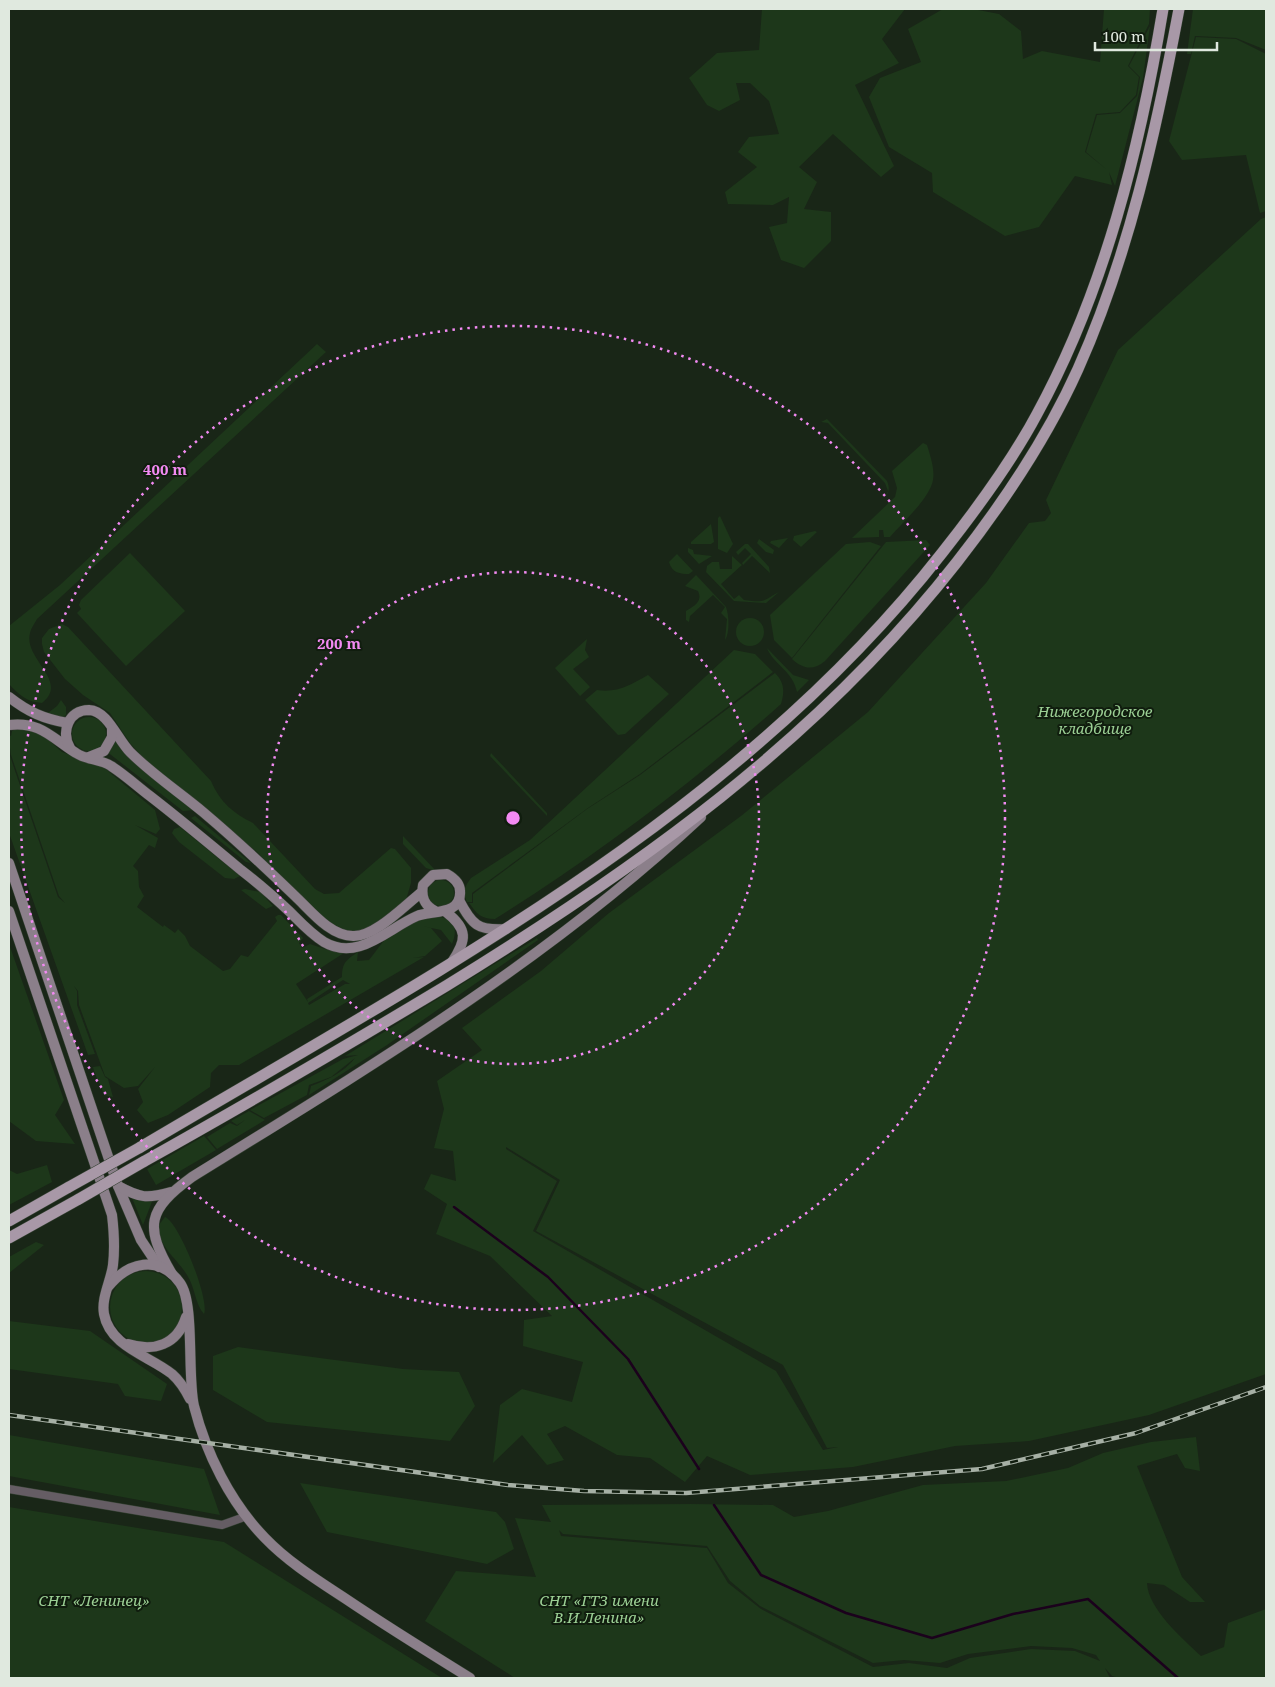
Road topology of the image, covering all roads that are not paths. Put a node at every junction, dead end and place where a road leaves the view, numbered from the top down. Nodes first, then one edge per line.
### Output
1 (1163, 9) edge
2 (1179, 9) edge
3 (9, 698) edge
4 (68, 723) junction
5 (9, 725) edge
6 (112, 729) junction
7 (71, 749) junction
8 (88, 757) junction
9 (720, 800) junction
10 (9, 863) edge
11 (422, 892) junction
12 (459, 900) junction
13 (9, 911) edge
14 (440, 911) junction
15 (507, 929) junction
16 (452, 962) junction
17 (118, 1186) junction
18 (171, 1192) junction
19 (9, 1221) edge
20 (9, 1238) edge
21 (160, 1267) junction
22 (172, 1274) junction
23 (108, 1287) junction
24 (187, 1310) junction
25 (125, 1343) junction
26 (194, 1406) junction
27 (9, 1489) edge
28 (247, 1516) junction
29 (470, 1678) edge

1 - 15 main road
2 - 9 main road
3 - 4 main road
4 - 6 main road
4 - 7 main road
5 - 7 main road
6 - 8 main road
6 - 11 main road
7 - 8 main road
8 - 14 main road
9 - 18 main road
9 - 20 main road, bridge
10 - 17 main road
11 - 12 main road
11 - 14 main road
12 - 14 main road
12 - 15 main road
13 - 23 main road
14 - 16 main road
15 - 16 main road
16 - 19 main road, bridge
17 - 18 main road
17 - 21 main road
18 - 22 main road
21 - 22 main road
21 - 23 main road
22 - 24 main road
23 - 25 main road
24 - 25 main road
24 - 26 main road
25 - 26 main road
26 - 28 main road
27 - 28 street
28 - 29 main road

